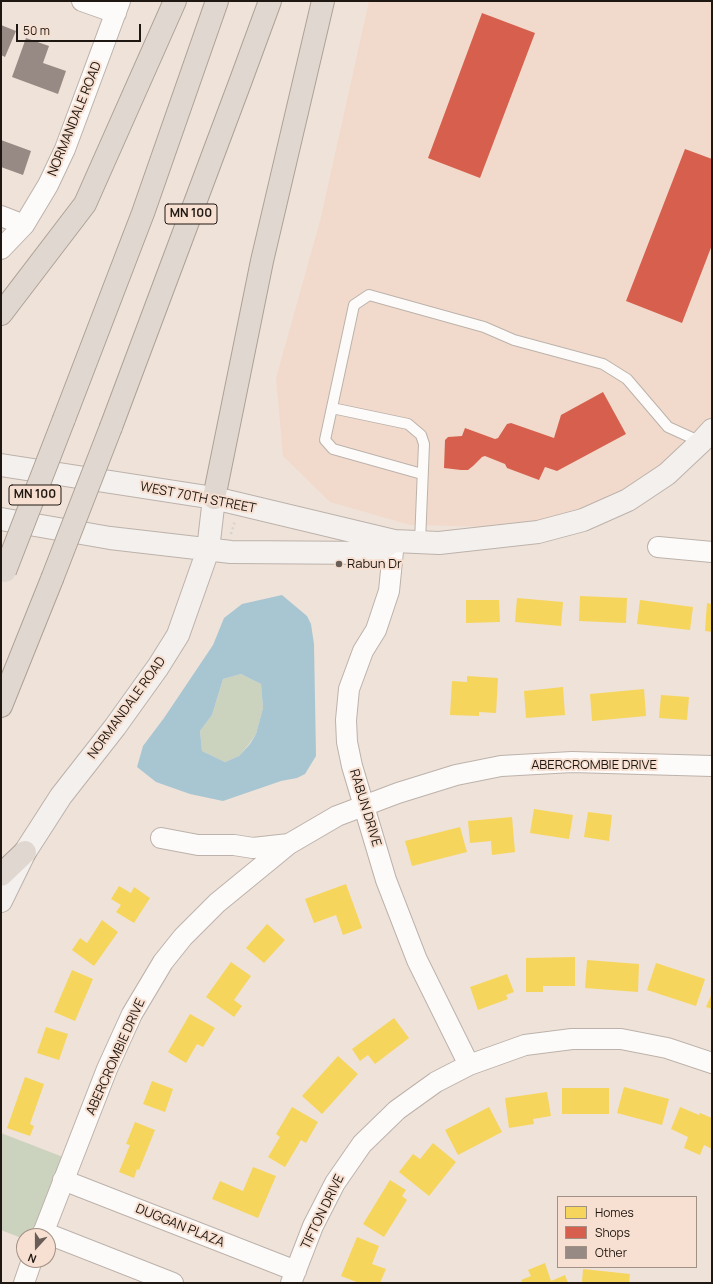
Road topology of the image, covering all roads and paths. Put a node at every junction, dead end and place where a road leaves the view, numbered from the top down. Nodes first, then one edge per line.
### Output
1 (82, 1) edge
2 (175, 1) edge
3 (217, 1) edge
4 (270, 1) edge
5 (323, 1) edge
6 (118, 7) edge
7 (1, 216) edge
8 (24, 225) junction
9 (1, 249) edge
10 (1, 314) edge
11 (332, 408) junction
12 (708, 440) edge
13 (1, 466) edge
14 (422, 474) junction
15 (214, 498) junction
16 (236, 518) dead end
17 (1, 519) edge
18 (229, 540) dead end
19 (394, 541) junction
20 (420, 542) junction
21 (658, 547) dead end
22 (208, 550) junction
23 (712, 552) edge
24 (3, 576) edge
25 (1, 706) edge
26 (712, 766) edge
27 (364, 805) junction
28 (162, 838) dead end
29 (289, 844) junction
30 (25, 852) junction
31 (1, 875) edge
32 (1, 900) edge
33 (712, 1063) edge
34 (469, 1065) junction
35 (63, 1180) junction
36 (44, 1228) edge
37 (56, 1239) edge
38 (29, 1268) edge
39 (294, 1277) edge
40 (24, 1283) edge
41 (173, 1283) edge

1 - 6 street
2 - 10 highway
3 - 24 highway, MN 100, bridge
4 - 25 highway, MN 100, bridge
5 - 15 highway
6 - 8 street, NORMANDALE ROAD
7 - 8 street
8 - 9 street, NORMANDALE ROAD
11 - 12 lane
11 - 14 lane
11 - 14 lane
12 - 20 street, WEST 70TH STREET
13 - 15 street, WEST 70TH STREET
14 - 20 lane
15 - 19 street, WEST 70TH STREET
15 - 22 street, NORMANDALE ROAD
16 - 18 path
17 - 22 street
19 - 20 street, WEST 70TH STREET
19 - 22 street
19 - 27 street, RABUN DRIVE
21 - 23 street
22 - 30 street, NORMANDALE ROAD
26 - 27 street, ABERCROMBIE DRIVE
27 - 29 street, ABERCROMBIE DRIVE
27 - 34 street, RABUN DRIVE
28 - 29 street
29 - 35 street, ABERCROMBIE DRIVE
30 - 31 highway
30 - 32 street, NORMANDALE ROAD
33 - 34 street, TIFTON DRIVE
34 - 39 street, TIFTON DRIVE
35 - 36 street, ABERCROMBIE DRIVE
35 - 39 street, DUGGAN PLAZA
37 - 41 street
38 - 40 street

